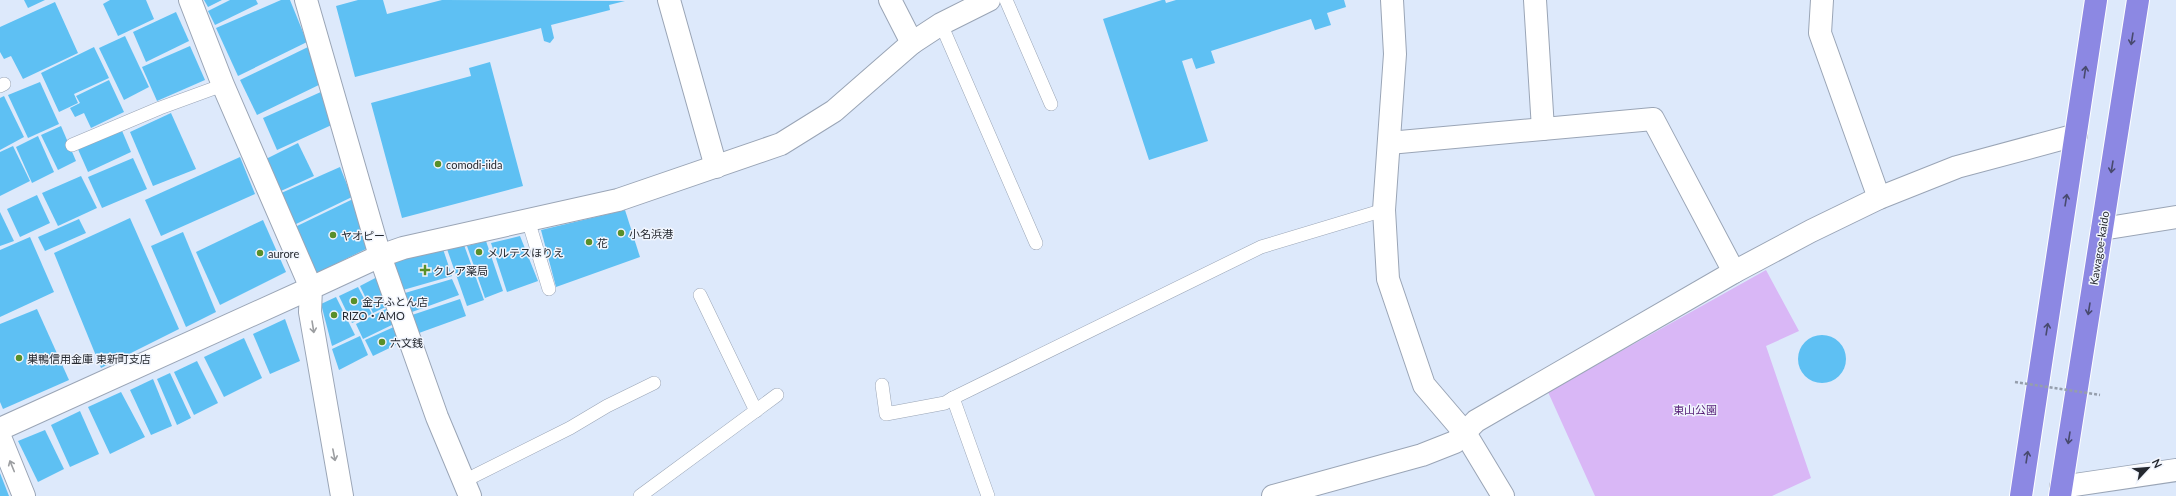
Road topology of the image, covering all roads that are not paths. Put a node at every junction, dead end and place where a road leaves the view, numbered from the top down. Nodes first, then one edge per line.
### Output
1 (190, 0) edge
2 (307, 0) edge
3 (668, 0) edge
4 (890, 0) edge
5 (989, 0) edge
6 (1006, 0) edge
7 (1392, 0) edge
8 (1536, 0) edge
9 (1822, 0) edge
10 (2096, 0) edge
11 (2138, 0) edge
12 (941, 24) junction
13 (912, 43) junction
14 (223, 85) junction
15 (1051, 104) dead end
16 (1543, 129) junction
17 (2076, 135) junction
18 (1389, 143) junction
19 (72, 145) dead end
20 (716, 167) junction
21 (1879, 198) junction
22 (1384, 210) junction
23 (2176, 217) edge
24 (528, 220) junction
25 (2102, 229) junction
26 (1036, 243) dead end
27 (380, 256) junction
28 (1734, 272) junction
29 (311, 288) junction
30 (549, 289) dead end
31 (700, 295) dead end
32 (654, 383) dead end
33 (882, 385) dead end
34 (777, 395) dead end
35 (953, 398) junction
36 (756, 411) junction
37 (0, 429) edge
38 (1465, 433) junction
39 (0, 437) edge
40 (2176, 470) edge
41 (467, 488) edge
42 (2061, 492) edge
43 (24, 496) edge
44 (342, 496) edge
45 (640, 496) edge
46 (988, 496) edge
47 (1273, 496) edge
48 (1503, 496) edge
49 (2022, 496) edge

1 - 14 street
2 - 27 street
3 - 20 street
4 - 13 street
5 - 12 street
6 - 15 lane
7 - 18 street
8 - 16 street
9 - 21 street
17 -> 10 highway
11 -> 25 highway, Kawagoe-kaido
12 - 13 street
12 - 26 lane
13 - 20 street
14 - 19 lane
14 - 29 street
16 - 18 street
16 - 28 street
17 - 21 street
49 -> 17 highway
18 - 22 street
20 - 24 street
21 - 28 street
22 - 35 lane
22 - 38 street
23 - 25 street
24 - 27 street
24 - 30 lane
25 -> 42 highway, Kawagoe-kaido
27 - 29 street
27 - 41 street
28 - 38 street
29 - 37 street
29 -> 44 street
31 - 36 lane
32 - 41 lane
33 - 35 lane
34 - 36 lane
35 - 46 lane
36 - 45 lane
38 - 47 street
38 - 48 street
43 -> 39 street
40 - 42 street

